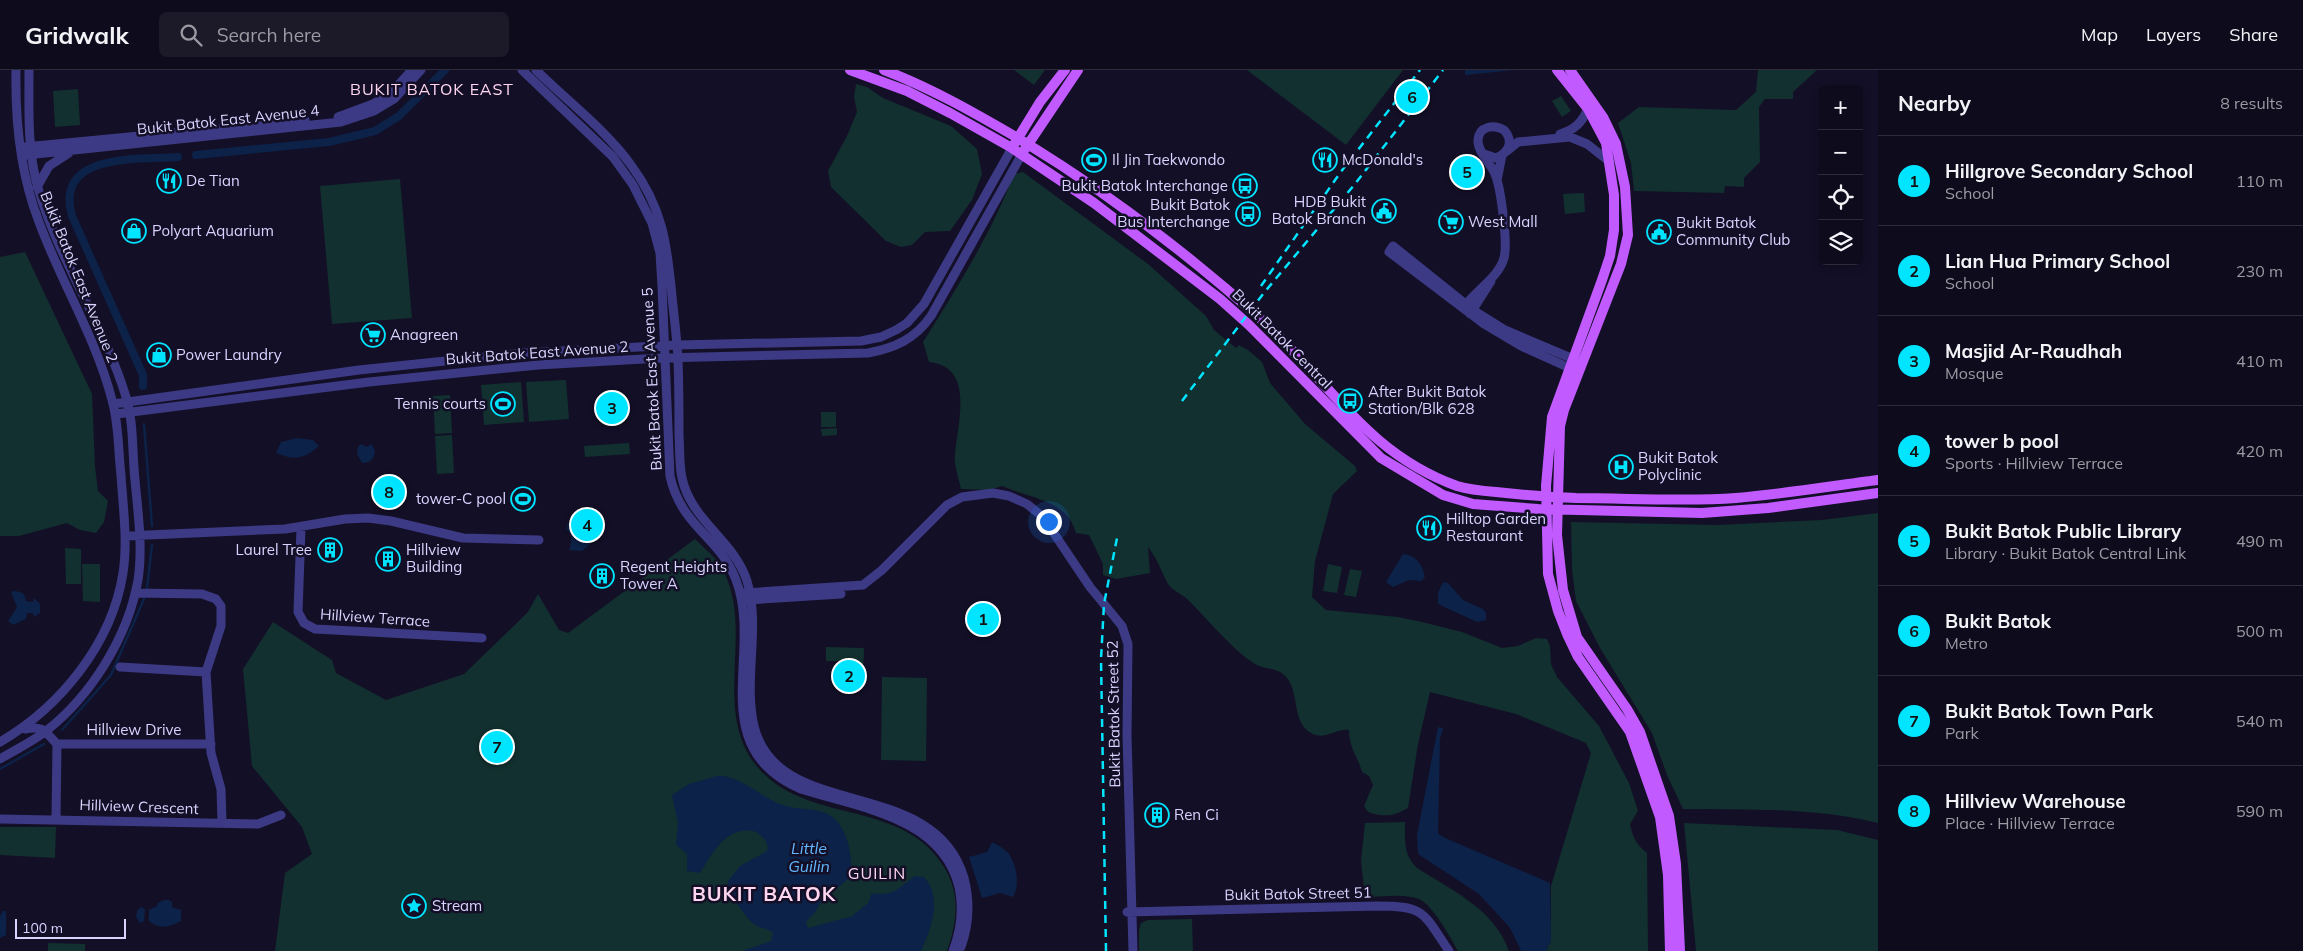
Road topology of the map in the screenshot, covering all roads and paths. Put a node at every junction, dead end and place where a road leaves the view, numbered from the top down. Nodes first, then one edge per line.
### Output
1 (16, 70) edge
2 (29, 70) edge
3 (412, 70) edge
4 (421, 70) edge
5 (522, 70) edge
6 (536, 70) edge
7 (850, 70) edge
8 (884, 70) edge
9 (1065, 70) edge
10 (1078, 70) edge
11 (1557, 70) edge
12 (1570, 70) edge
13 (1588, 109) junction
14 (1504, 130) junction
15 (1018, 139) junction
16 (1028, 144) junction
17 (1012, 148) junction
18 (30, 150) junction
19 (20, 151) junction
20 (74, 151) junction
21 (1022, 154) junction
22 (1484, 154) junction
23 (1504, 154) junction
24 (1610, 162) junction
25 (1497, 180) junction
26 (37, 187) junction
27 (1391, 249) dead end
28 (1468, 309) junction
29 (677, 345) junction
30 (666, 346) junction
31 (666, 358) junction
32 (678, 358) junction
33 (1576, 366) junction
34 (127, 402) junction
35 (113, 404) junction
36 (129, 412) junction
37 (116, 414) junction
38 (1878, 480) edge
39 (1878, 493) edge
40 (1546, 497) junction
41 (1558, 497) junction
42 (1546, 510) junction
43 (1557, 510) junction
44 (301, 528) junction
45 (125, 536) junction
46 (140, 536) junction
47 (540, 540) dead end
48 (135, 593) junction
49 (746, 596) junction
50 (482, 638) dead end
51 (117, 641) junction
52 (94, 648) junction
53 (120, 667) dead end
54 (206, 672) junction
55 (47, 708) junction
56 (20, 730) junction
57 (46, 732) junction
58 (0, 742) edge
59 (57, 744) junction
60 (211, 744) junction
61 (0, 759) edge
62 (281, 815) dead end
63 (0, 818) edge
64 (56, 818) junction
65 (222, 823) junction
66 (1130, 912) junction
67 (953, 951) edge
68 (959, 951) edge
69 (1128, 951) edge
70 (1133, 951) edge
71 (1448, 951) edge
72 (1670, 951) edge
73 (1680, 951) edge

1 - 19 street, Bukit Batok East Avenue 2
2 - 18 street, Bukit Batok East Avenue 2
3 - 18 street, Bukit Batok East Avenue 4
4 - 20 street, Bukit Batok East Avenue 4
5 - 30 street, Bukit Batok East Avenue 5
6 - 29 street, Bukit Batok East Avenue 5
7 - 17 main road, Bukit Batok Central
8 - 15 main road, Bukit Batok Central
9 - 15 main road
10 - 16 main road
11 - 13 main road
12 - 33 main road
13 - 14 street
13 - 24 main road
14 - 22 street
14 - 23 street
15 - 16 main road, Bukit Batok Central
15 - 17 main road
16 - 21 main road
16 - 40 main road, Bukit Batok Central
17 - 21 main road, Bukit Batok Central
17 - 29 street, Bukit Batok East Avenue 2
18 - 19 street, Bukit Batok East Avenue 4
18 - 20 street, Bukit Batok East Avenue 4
18 - 26 street, Bukit Batok East Avenue 2
19 - 35 street, Bukit Batok East Avenue 2
20 - 26 street
21 - 32 street, Bukit Batok East Avenue 2
21 - 42 main road, Bukit Batok Central
22 - 23 street
22 - 25 street
23 - 24 street
23 - 25 street
24 - 33 main road
25 - 28 street
26 - 34 street, Bukit Batok East Avenue 2
27 - 28 street
28 - 33 street
29 - 30 street, Bukit Batok East Avenue 2
29 - 32 street, Bukit Batok East Avenue 5
30 - 31 street, Bukit Batok East Avenue 5
30 - 34 street, Bukit Batok East Avenue 2
31 - 32 street, Bukit Batok East Avenue 2
31 - 36 street, Bukit Batok East Avenue 2
31 - 49 street, Bukit Batok East Avenue 5
32 - 49 street, Bukit Batok East Avenue 5
33 - 40 main road
33 - 41 main road
34 - 35 street, Bukit Batok East Avenue 2
34 - 36 street, Bukit Batok East Avenue 2
35 - 37 street, Bukit Batok East Avenue 2
36 - 37 street, Bukit Batok East Avenue 2
36 - 46 street, Bukit Batok East Avenue 2
37 - 45 street, Bukit Batok East Avenue 2
38 - 41 main road, Bukit Batok Central
39 - 43 main road, Bukit Batok Central
40 - 41 main road, Bukit Batok Central
40 - 42 main road
41 - 43 main road
42 - 43 main road, Bukit Batok Central
42 - 72 main road
43 - 73 main road
44 - 46 street
44 - 47 street
44 - 50 street, Hillview Terrace
45 - 46 street
45 - 52 street, Bukit Batok East Avenue 2
46 - 48 street, Bukit Batok East Avenue 2
48 - 51 street, Bukit Batok East Avenue 2
48 - 54 street
49 - 66 street, Bukit Batok Street 52
49 - 67 street, Bukit Batok East Avenue 5
49 - 68 street, Bukit Batok East Avenue 5
51 - 52 street
51 - 57 street, Bukit Batok East Avenue 2
52 - 55 street, Bukit Batok East Avenue 2
53 - 54 street
54 - 60 street
55 - 56 street, Bukit Batok East Avenue 2
55 - 57 street
56 - 57 street
56 - 58 street, Bukit Batok East Avenue 2
57 - 59 street
57 - 61 street, Bukit Batok East Avenue 2
59 - 60 street, Hillview Drive
59 - 64 street
60 - 65 street
62 - 65 street, Hillview Crescent
63 - 64 street, Hillview Crescent
64 - 65 street, Hillview Crescent
66 - 69 street, Bukit Batok Street 52
66 - 70 street, Bukit Batok Street 52
66 - 71 street, Bukit Batok Street 51

